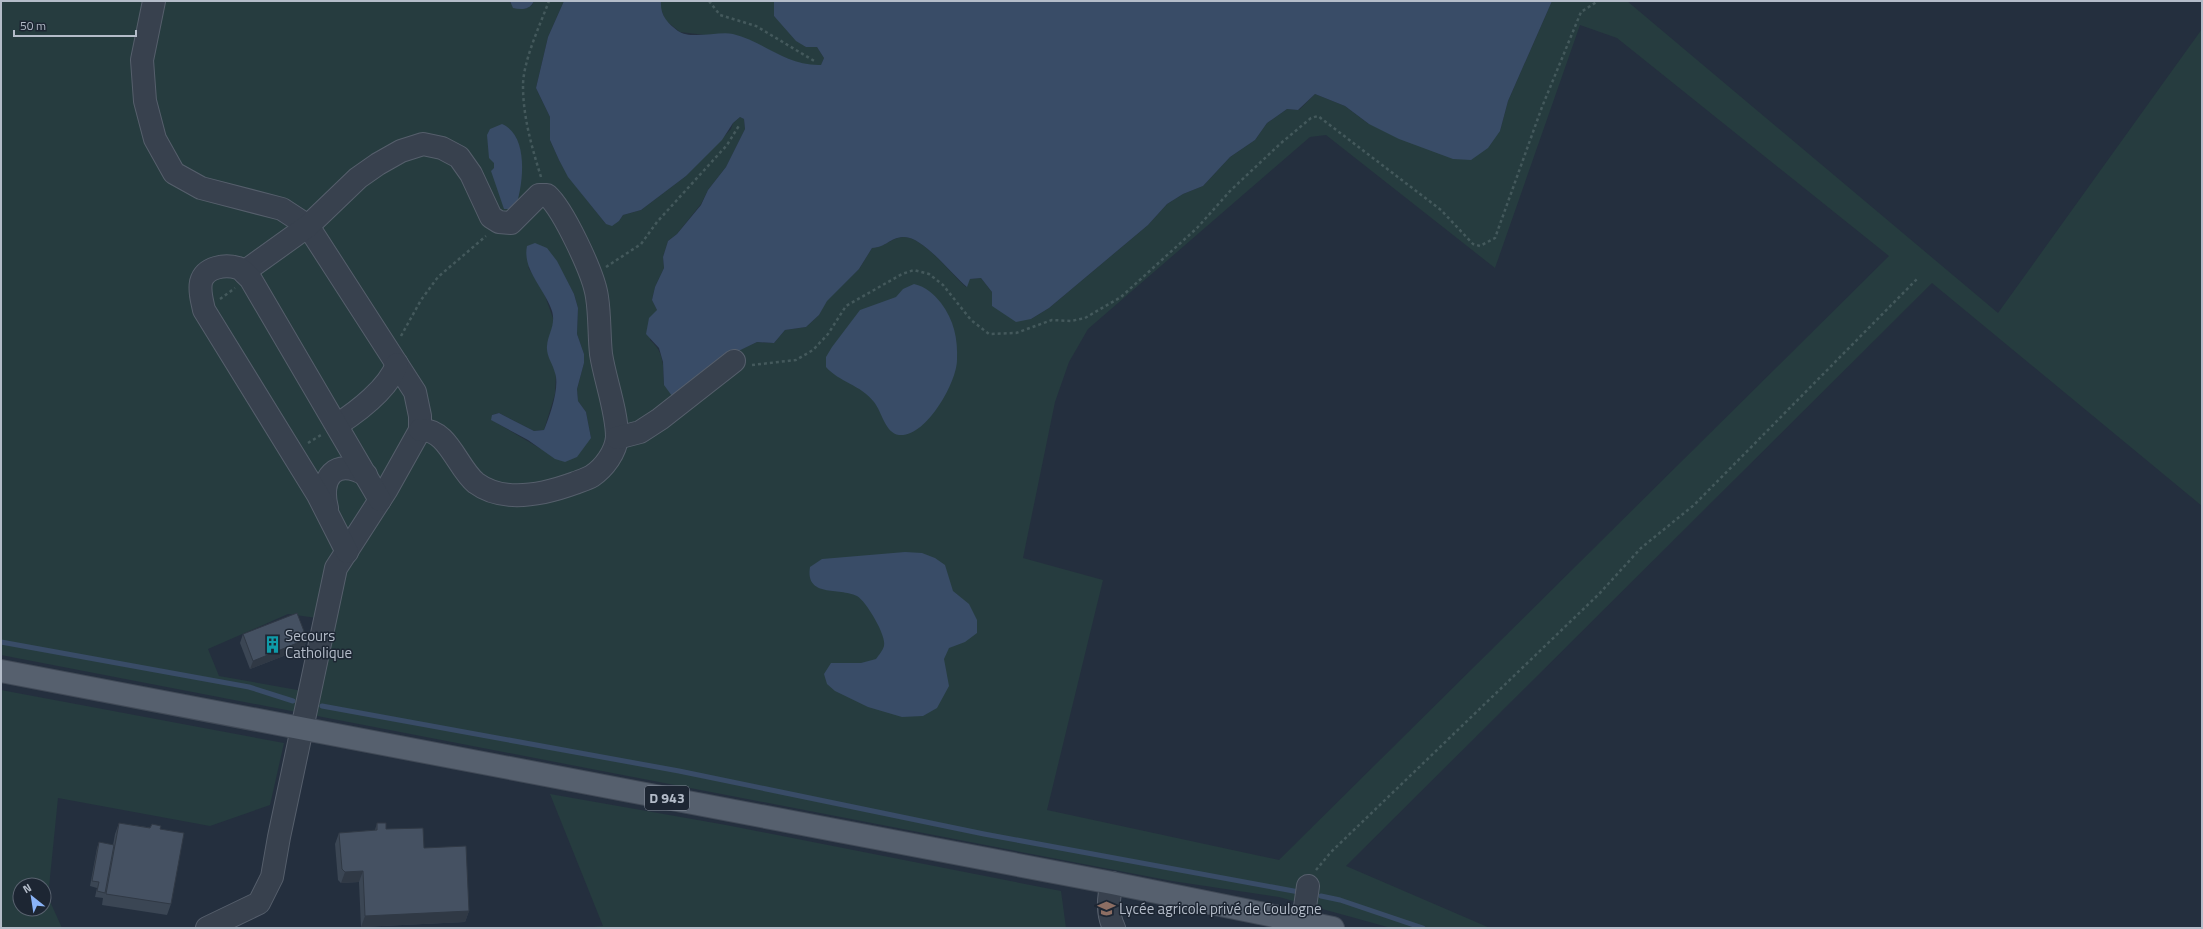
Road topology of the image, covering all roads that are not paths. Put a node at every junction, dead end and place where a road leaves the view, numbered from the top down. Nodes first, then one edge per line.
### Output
1 (154, 1) edge
2 (308, 226) junction
3 (247, 275) junction
4 (394, 360) junction
5 (734, 361) road end
6 (337, 425) junction
7 (429, 433) junction
8 (617, 438) junction
9 (366, 475) junction
10 (380, 500) junction
11 (328, 514) junction
12 (347, 552) junction
13 (1, 671) edge
14 (302, 729) junction
15 (1112, 883) junction
16 (1308, 886) road end
17 (1308, 925) edge
18 (207, 928) edge
19 (1114, 928) edge
20 (1333, 928) edge

1 - 2 street
2 - 3 street
2 - 4 street
2 - 8 street
3 - 6 street
3 - 11 street
4 - 6 street
4 - 7 street
5 - 8 street
6 - 9 street
7 - 8 street
7 - 10 street
9 - 10 street
9 - 11 street
10 - 12 street
11 - 12 street
12 - 14 street
13 - 14 main road, D 943
14 - 15 main road, D 943
14 - 18 street
15 - 17 main road, D 943
15 - 19 street
16 - 17 street
17 - 20 main road, D 943

